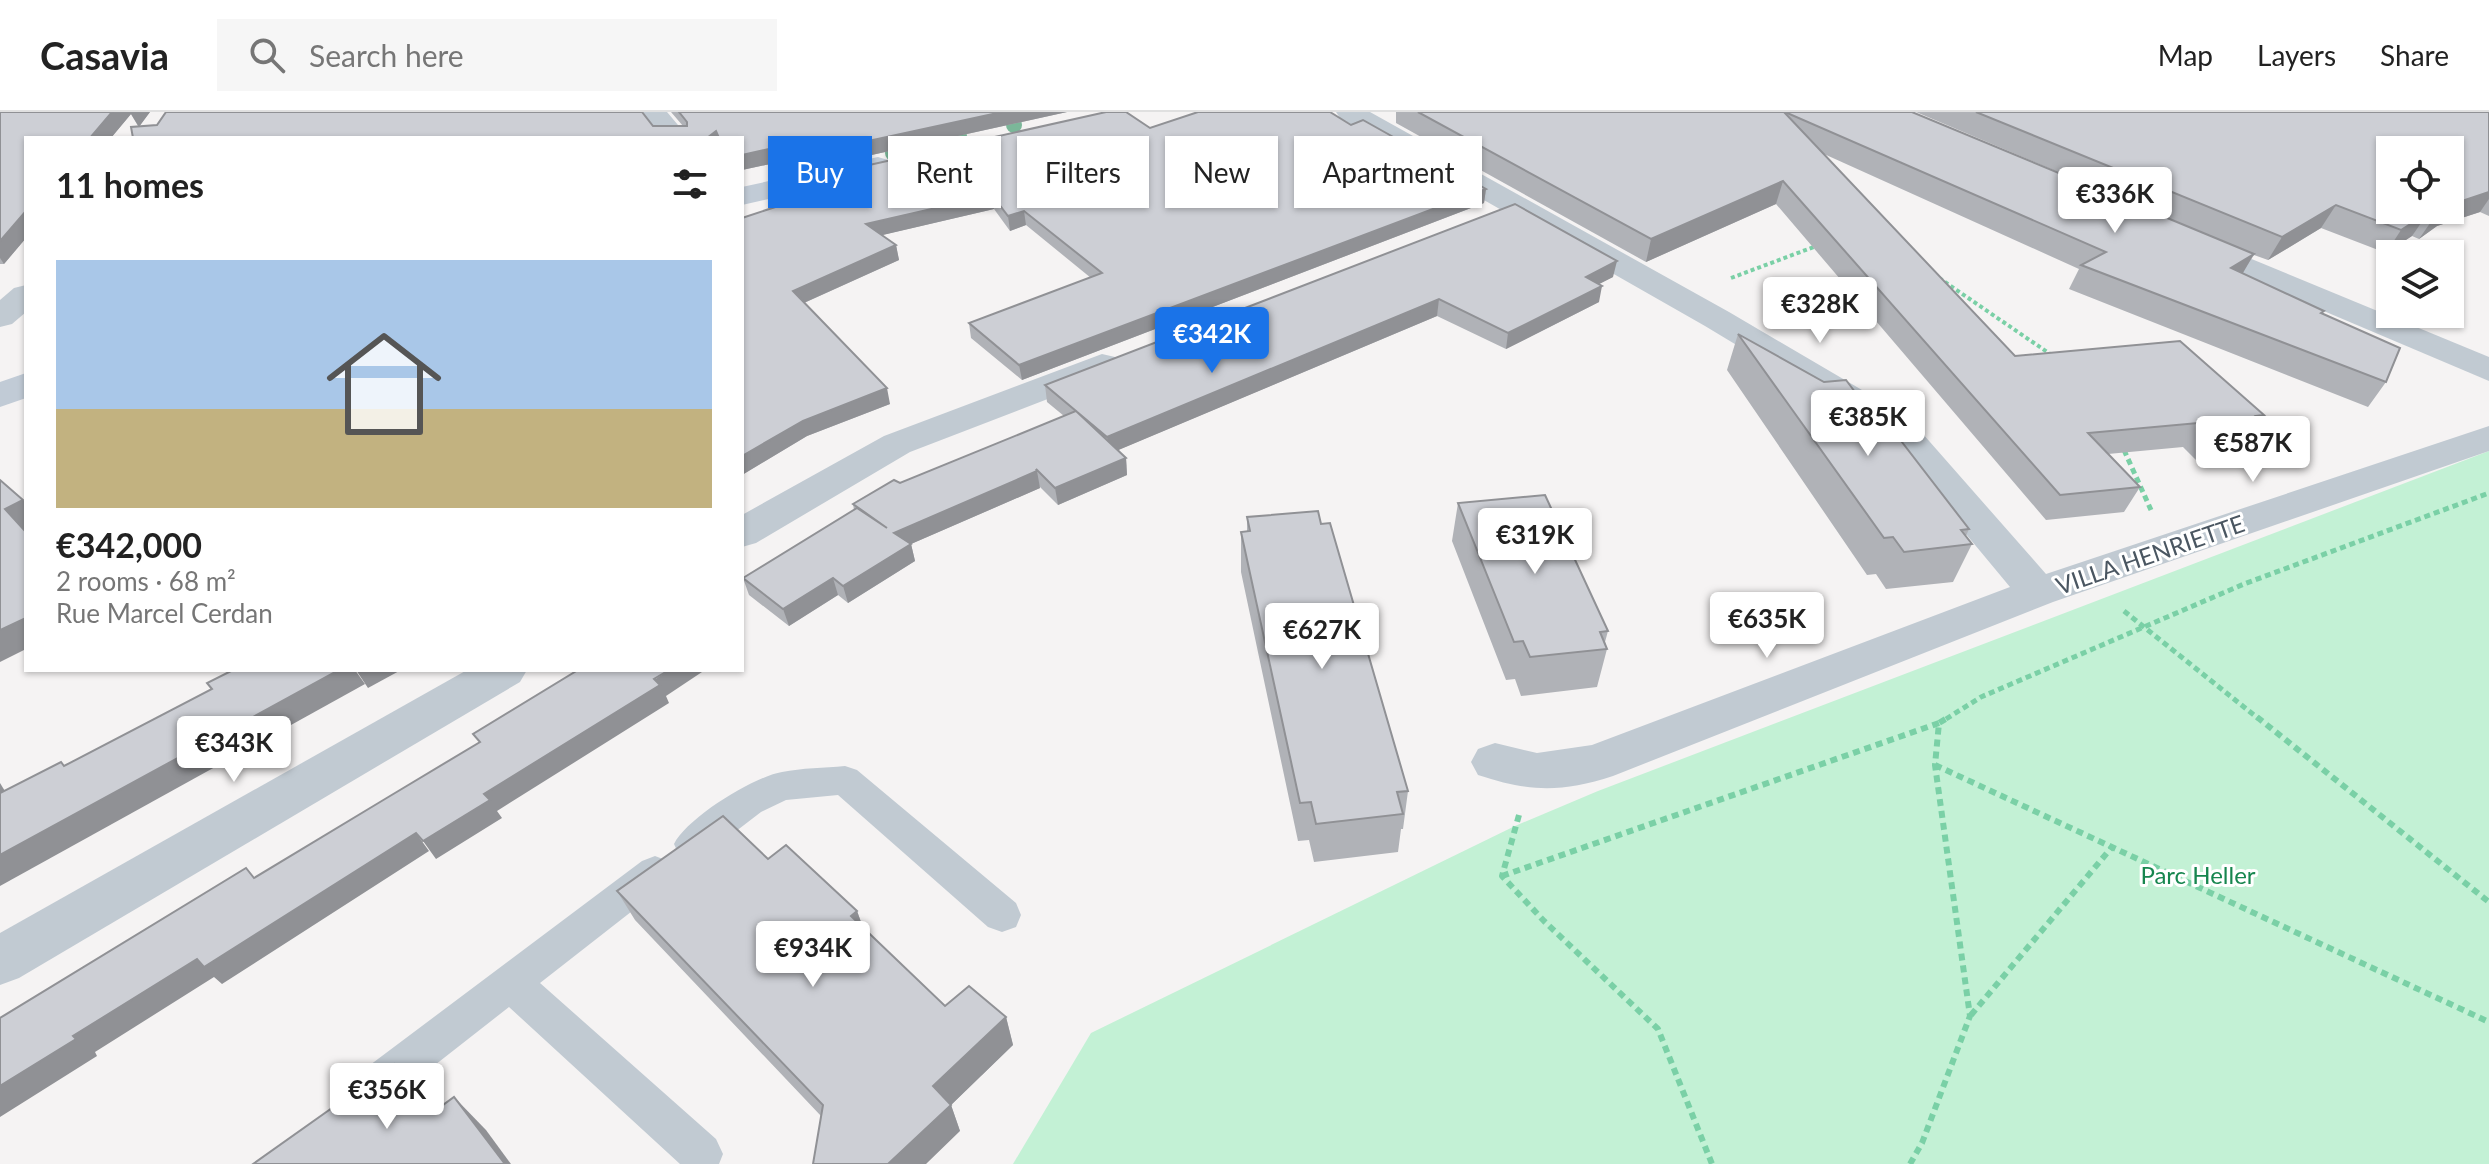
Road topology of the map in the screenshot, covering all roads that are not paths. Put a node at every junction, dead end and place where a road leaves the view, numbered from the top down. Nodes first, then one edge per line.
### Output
1 (652, 112) edge
2 (1350, 112) edge
3 (673, 136) edge
4 (888, 163) edge
5 (744, 196) edge
6 (1515, 205) junction
7 (1471, 222) edge
8 (2158, 229) edge
9 (24, 297) edge
10 (0, 317) edge
11 (1132, 353) edge
12 (24, 359) edge
13 (0, 367) edge
14 (2489, 370) edge
15 (24, 385) edge
16 (0, 396) edge
17 (2489, 438) edge
18 (744, 532) edge
19 (2038, 592) junction
20 (501, 672) edge
21 (1516, 767) road end
22 (1002, 915) dead end
23 (0, 961) edge
24 (511, 983) junction
25 (336, 1116) edge
26 (701, 1154) dead end

1 - 3 street
2 - 6 street
4 - 5 main road
6 - 7 street
6 - 19 street
8 - 14 street
9 - 10 street
11 - 18 street
12 - 13 main road
15 - 16 main road
17 - 19 street, VILLA HENRIETTE
19 - 21 street, VILLA HENRIETTE
20 - 23 street
22 - 24 lane
24 - 25 lane
24 - 26 lane

